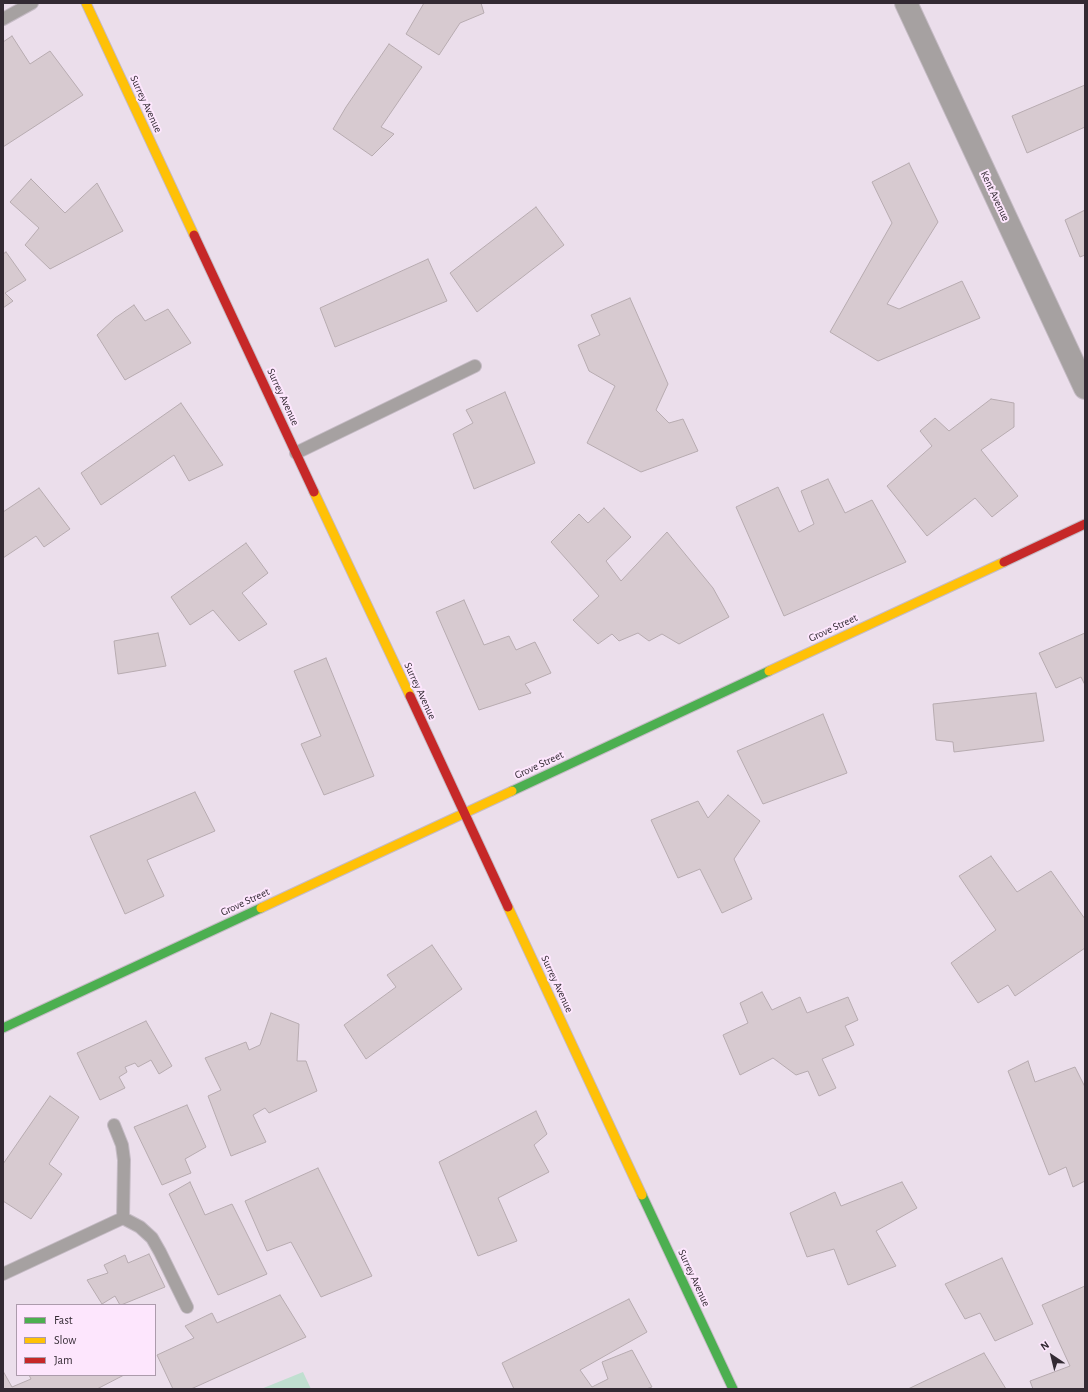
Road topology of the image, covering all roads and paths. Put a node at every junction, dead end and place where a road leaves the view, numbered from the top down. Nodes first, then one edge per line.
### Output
1 (32, 3) edge
2 (86, 3) edge
3 (906, 3) edge
4 (3, 19) edge
5 (475, 366) dead end
6 (1085, 388) edge
7 (296, 453) junction
8 (1085, 524) edge
9 (464, 814) junction
10 (3, 1028) edge
11 (114, 1125) dead end
12 (123, 1218) junction
13 (3, 1274) edge
14 (187, 1307) dead end
15 (733, 1389) edge

1 - 4 lane
2 - 7 street, Surrey Avenue
3 - 6 street, Kent Avenue
5 - 7 lane
7 - 9 street, Surrey Avenue
8 - 9 street, Grove Street
9 - 10 street, Grove Street
9 - 15 street, Surrey Avenue
11 - 12 lane
12 - 13 lane
12 - 14 lane

